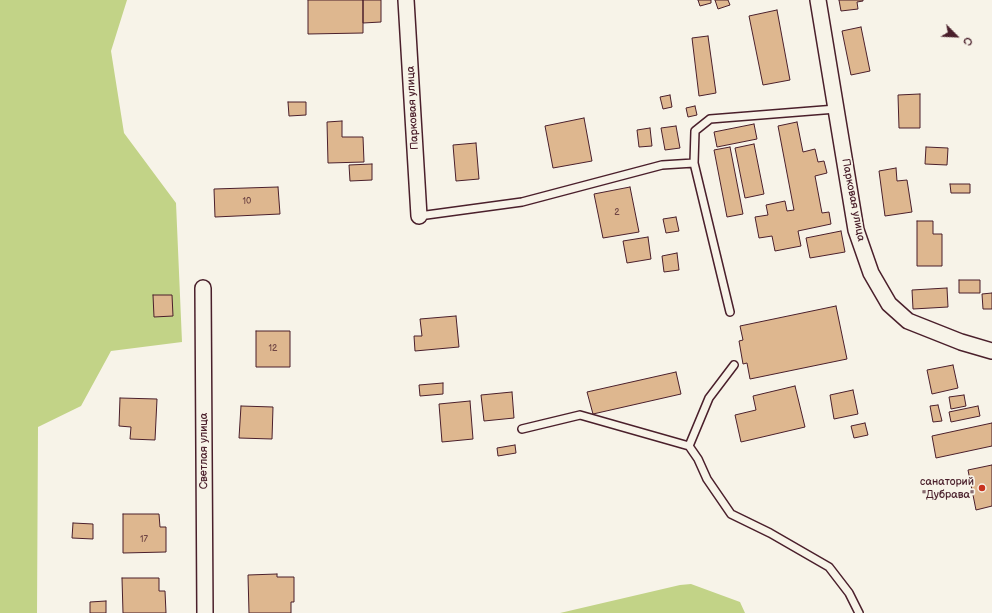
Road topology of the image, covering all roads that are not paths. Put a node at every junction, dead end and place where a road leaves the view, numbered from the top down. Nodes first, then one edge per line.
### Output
1 (406, 0) edge
2 (818, 0) edge
3 (836, 109) junction
4 (694, 163) junction
5 (419, 216) joint
6 (203, 288) dead end
7 (730, 312) dead end
8 (992, 351) edge
9 (734, 365) dead end
10 (522, 429) dead end
11 (689, 446) junction
12 (205, 613) edge
13 (859, 613) edge

1 - 5 street, Парковая улица
2 - 3 street, Парковая улица
3 - 4 lane
3 - 8 street, Парковая улица
4 - 5 lane
4 - 7 lane
6 - 12 street, Светлая улица
9 - 11 lane
10 - 11 lane
11 - 13 lane

